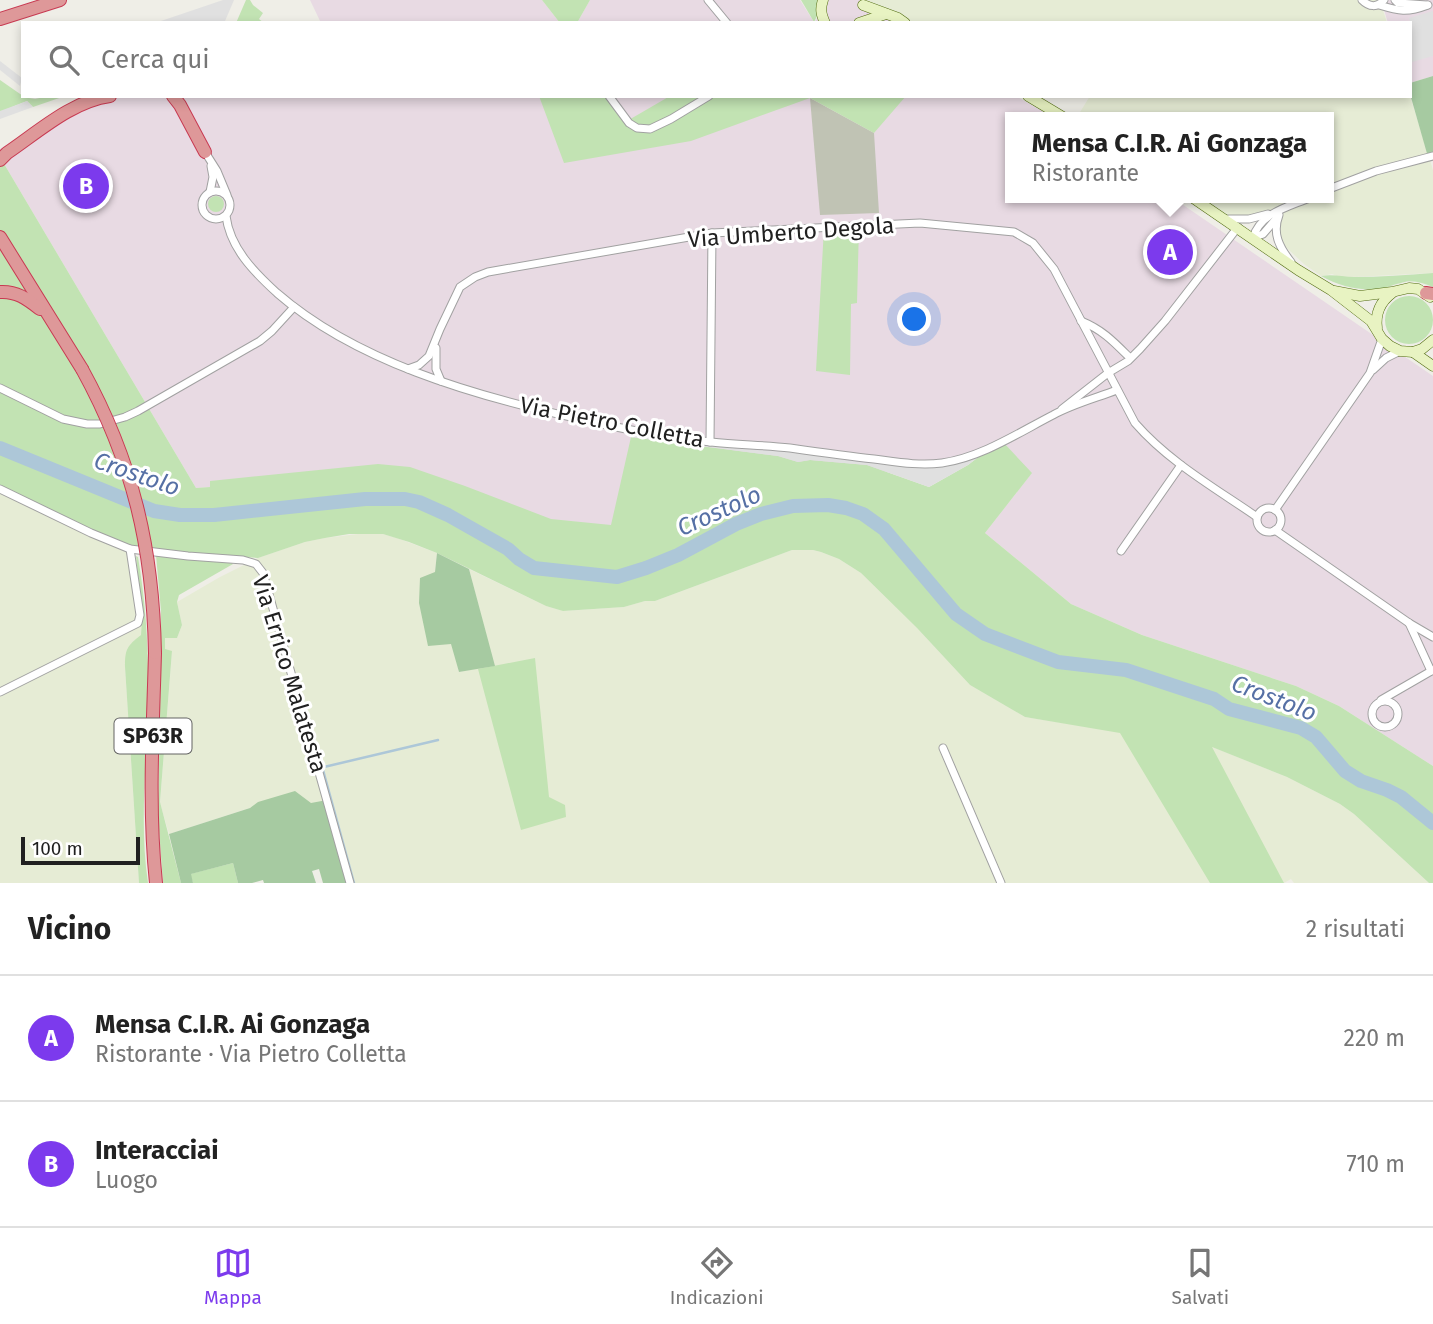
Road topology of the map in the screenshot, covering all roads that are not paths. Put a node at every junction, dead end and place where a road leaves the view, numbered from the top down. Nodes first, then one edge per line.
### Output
1 (60, 0) edge
2 (708, 0) edge
3 (823, 0) edge
4 (1362, 0) edge
5 (1395, 0) edge
6 (861, 2) edge
7 (1381, 2) edge
8 (886, 14) junction
9 (0, 19) edge
10 (724, 21) edge
11 (824, 21) edge
12 (860, 21) edge
13 (863, 21) edge
14 (902, 21) edge
15 (100, 98) edge
16 (175, 98) edge
17 (610, 98) edge
18 (706, 98) edge
19 (1031, 98) edge
20 (1055, 112) edge
21 (205, 152) junction
22 (2, 156) edge
23 (1433, 156) edge
24 (1334, 187) edge
25 (210, 192) junction
26 (227, 195) junction
27 (1201, 203) edge
28 (1298, 203) edge
29 (1286, 208) junction
30 (1279, 215) junction
31 (222, 217) junction
32 (1226, 219) junction
33 (1238, 227) junction
34 (712, 233) junction
35 (0, 237) edge
36 (1253, 238) junction
37 (1298, 270) junction
38 (1331, 290) junction
39 (0, 292) edge
40 (1392, 292) junction
41 (1431, 296) edge
42 (294, 307) junction
43 (49, 317) junction
44 (1081, 321) junction
45 (1380, 335) junction
46 (1433, 340) edge
47 (437, 341) junction
48 (1400, 351) junction
49 (1413, 352) junction
50 (1130, 358) junction
51 (1433, 366) edge
52 (408, 369) junction
53 (1108, 373) junction
54 (1370, 373) junction
55 (441, 381) junction
56 (0, 388) edge
57 (1117, 390) junction
58 (1056, 413) junction
59 (710, 442) junction
60 (1181, 465) junction
61 (0, 489) edge
62 (1275, 510) junction
63 (1257, 517) junction
64 (1275, 530) junction
65 (130, 549) junction
66 (1121, 551) dead end
67 (1409, 623) junction
68 (1433, 637) edge
69 (1432, 671) edge
70 (1397, 690) junction
71 (0, 692) edge
72 (1377, 703) junction
73 (1395, 706) junction
74 (943, 748) dead end
75 (156, 883) edge
76 (350, 883) edge
77 (1001, 883) edge

1 - 9 highway
2 - 10 street
3 - 11 main road
4 - 7 street
5 - 7 street
6 - 8 main road
6 - 12 main road
8 - 13 main road
8 - 14 main road
15 - 22 highway
16 - 21 highway
17 - 18 street
19 - 20 main road
21 - 25 street
21 - 26 street
23 - 24 street
25 - 26 street
25 - 31 street
26 - 31 street
27 - 32 main road
28 - 29 street
29 - 30 street
29 - 32 street
29 - 36 street
30 - 36 street
30 - 37 street
31 - 42 street, Via Pietro Colletta
32 - 33 main road
33 - 36 main road
33 - 50 street, Via Pietro Colletta
34 - 44 street, Via Umberto Degola
34 - 47 street, Via Umberto Degola
34 - 59 street
35 - 43 highway, SP63R
36 - 37 main road
37 - 38 main road
38 - 40 main road
38 - 45 main road
39 - 43 highway
40 - 41 main road
40 - 45 main road
42 - 52 street, Via Pietro Colletta
42 - 56 street
43 - 75 highway, SP63R, bridge
44 - 50 street
44 - 53 street, Via Umberto Degola
45 - 48 main road
45 - 54 street
46 - 49 main road
47 - 52 street, Via Umberto Degola
47 - 55 street, Via Umberto Degola
48 - 49 main road
48 - 54 street
49 - 51 main road
50 - 53 street, Via Pietro Colletta
52 - 55 street, Via Pietro Colletta
53 - 57 street, Via Umberto Degola
53 - 58 street, Via Pietro Colletta
54 - 62 street
55 - 59 street, Via Pietro Colletta
57 - 58 street, Via Pietro Colletta
57 - 60 street, Via Umberto Degola
58 - 59 street, Via Pietro Colletta
60 - 63 street, Via Umberto Degola
60 - 66 street
61 - 65 street, Via Errico Malatesta
62 - 63 street
62 - 64 street
63 - 64 street
64 - 67 street
65 - 71 street
65 - 76 street, Via Errico Malatesta
67 - 68 street
67 - 69 street
69 - 70 street
70 - 72 street
70 - 73 street
72 - 73 street
72 - 73 street
74 - 77 street

